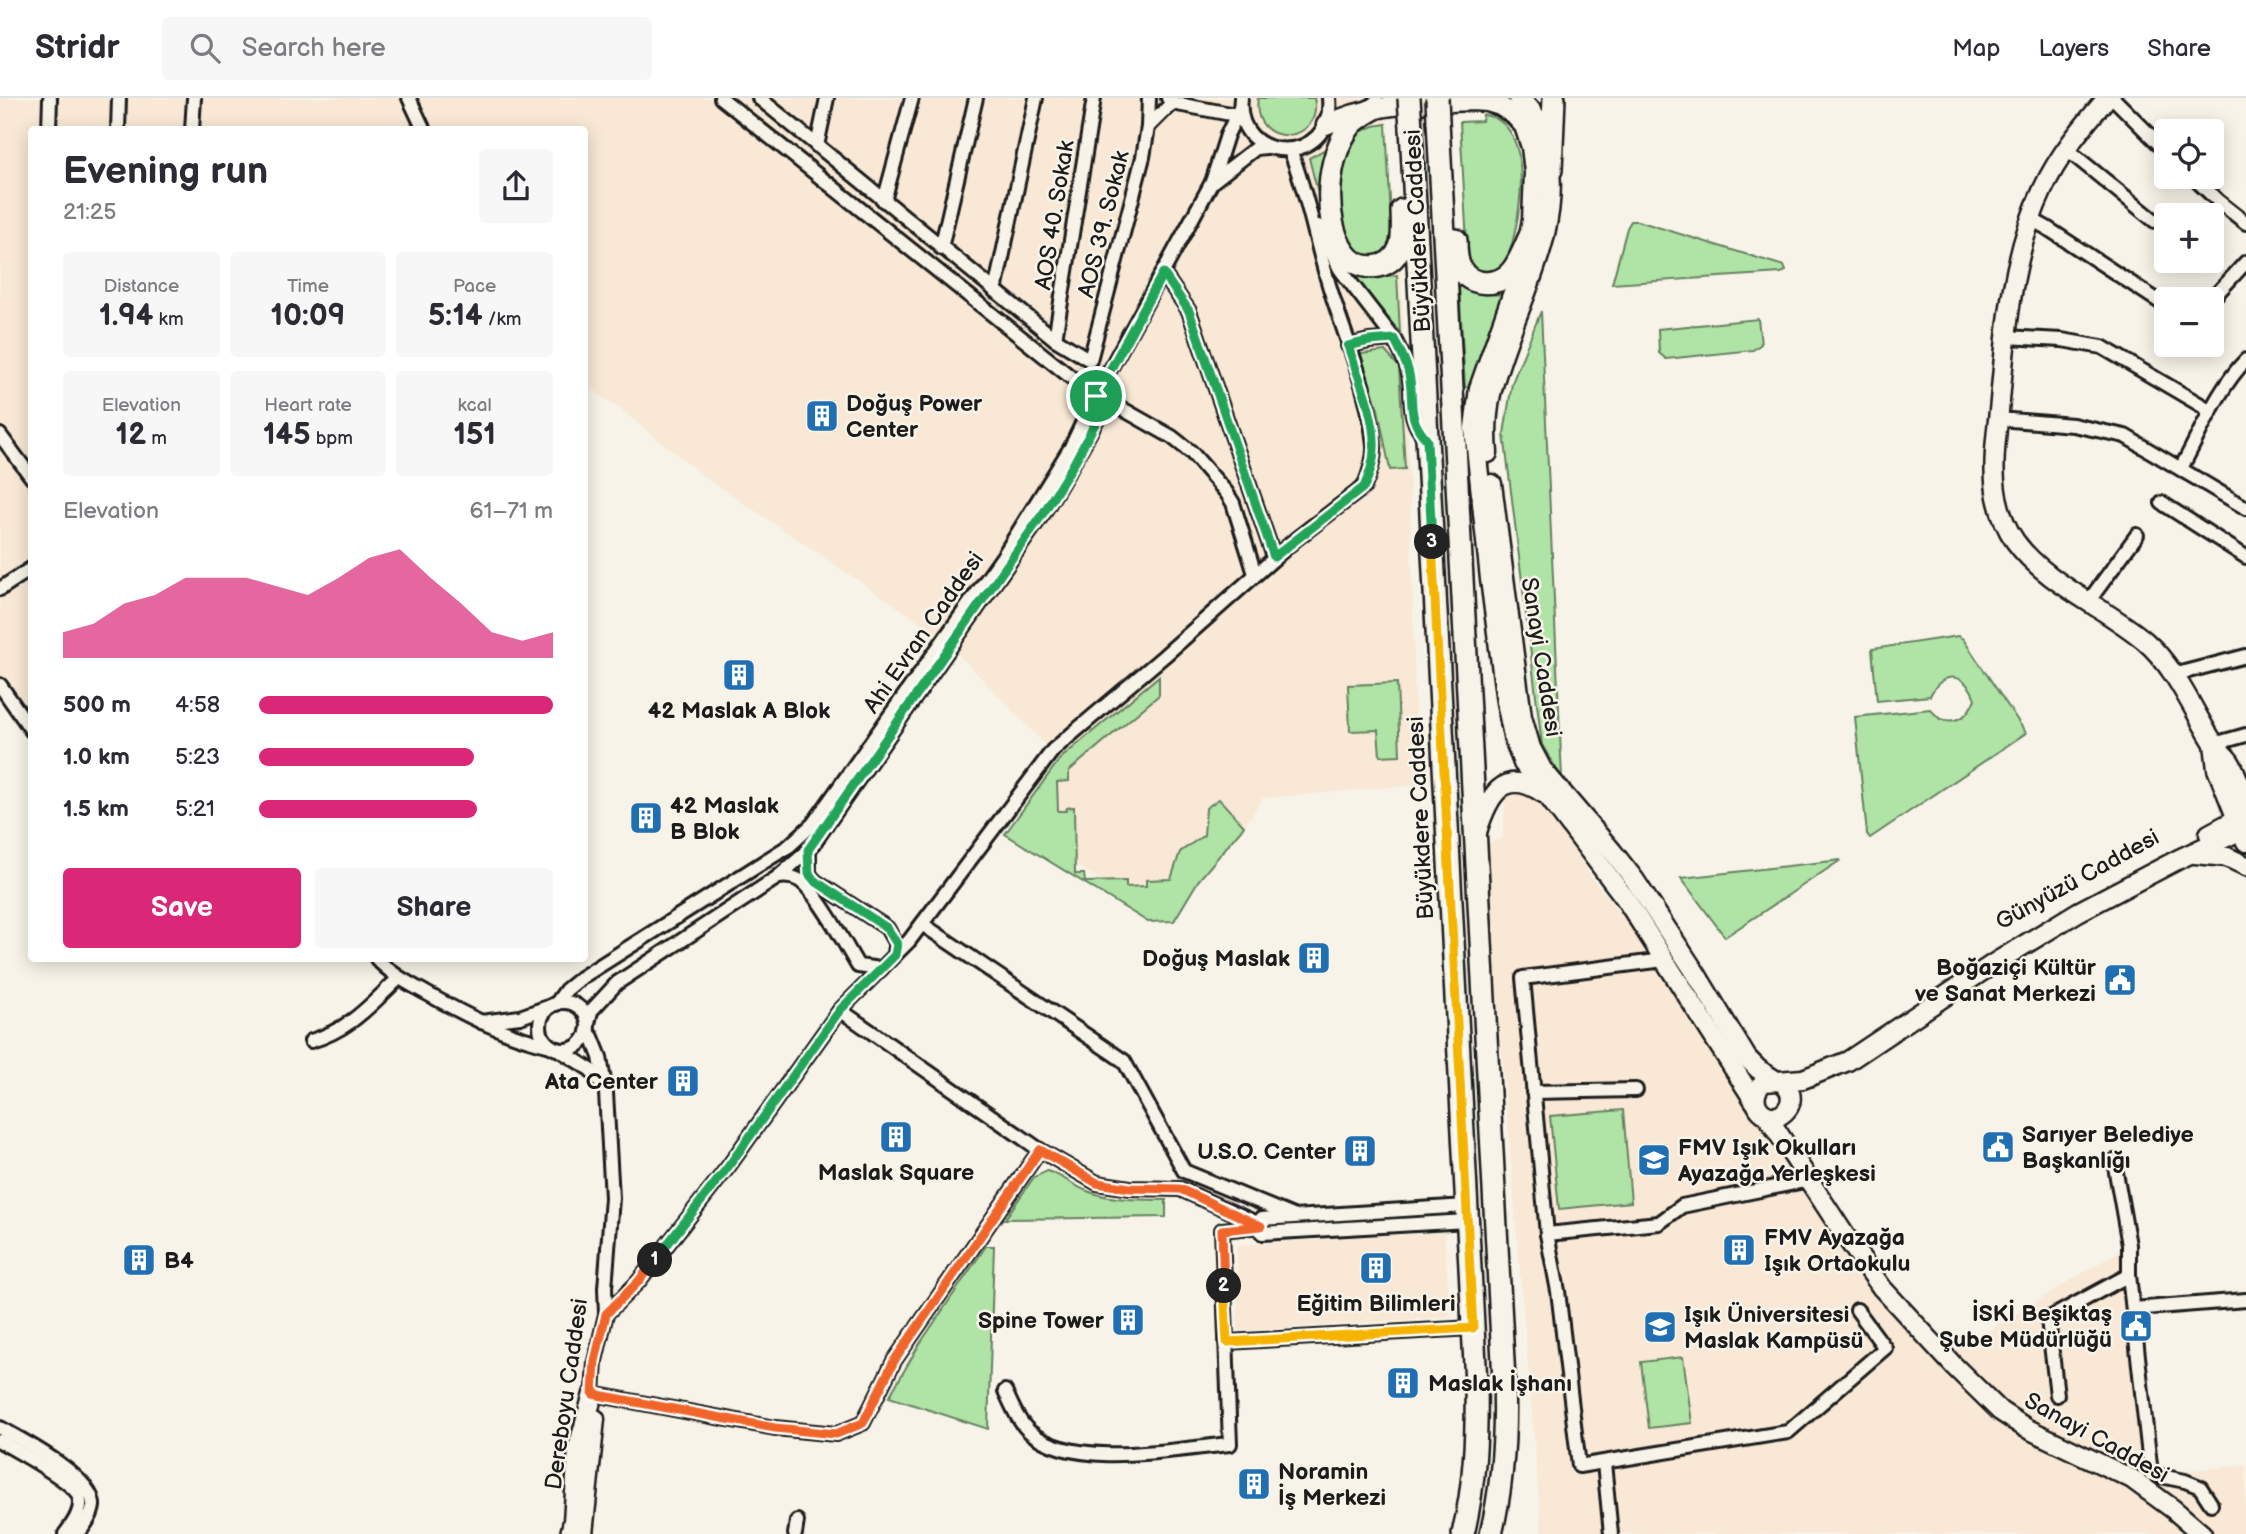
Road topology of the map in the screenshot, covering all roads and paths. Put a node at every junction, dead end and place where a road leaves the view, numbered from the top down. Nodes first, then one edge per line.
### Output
1 (50, 98) edge
2 (119, 98) edge
3 (194, 98) edge
4 (409, 98) edge
5 (721, 98) edge
6 (759, 98) edge
7 (827, 98) edge
8 (912, 98) edge
9 (976, 98) edge
10 (1036, 98) edge
11 (1094, 98) edge
12 (1149, 98) edge
13 (1205, 98) edge
14 (1329, 98) edge
15 (1409, 98) edge
16 (1437, 98) edge
17 (1518, 98) edge
18 (1554, 98) edge
19 (2107, 98) edge
20 (2113, 98) edge
21 (1170, 100) edge
22 (1192, 106) junction
23 (1239, 107) edge
24 (1377, 107) junction
25 (1326, 125) junction
26 (49, 126) edge
27 (118, 126) edge
28 (192, 126) edge
29 (422, 126) edge
30 (1148, 127) junction
31 (2154, 139) edge
32 (817, 146) junction
33 (1266, 147) junction
34 (1290, 150) junction
35 (2065, 152) junction
36 (1412, 164) junction
37 (1551, 170) junction
38 (1212, 182) junction
39 (2206, 189) edge
40 (1441, 196) junction
41 (884, 201) junction
42 (1309, 203) junction
43 (2031, 219) junction
44 (2154, 220) edge
45 (2246, 223) edge
46 (1529, 238) junction
47 (942, 248) junction
48 (2246, 262) edge
49 (1163, 273) junction
50 (2223, 287) edge
51 (995, 291) junction
52 (2154, 298) edge
53 (2007, 337) junction
54 (1055, 339) junction
55 (1394, 339) junction
56 (1348, 346) junction
57 (2246, 360) edge
58 (1101, 398) junction
59 (2211, 411) junction
60 (1998, 419) junction
61 (0, 435) edge
62 (1427, 440) junction
63 (2181, 468) junction
64 (28, 473) edge
65 (2162, 503) dead end
66 (2246, 508) edge
67 (2137, 535) dead end
68 (1274, 557) junction
69 (2246, 557) edge
70 (28, 571) edge
71 (1255, 574) junction
72 (0, 589) edge
73 (2088, 602) junction
74 (2246, 656) edge
75 (2174, 675) junction
76 (0, 685) edge
77 (28, 725) edge
78 (2246, 734) edge
79 (2214, 744) junction
80 (1548, 797) junction
81 (2246, 801) edge
82 (2243, 827) edge
83 (1475, 835) junction
84 (808, 850) junction
85 (2191, 854) junction
86 (2246, 866) edge
87 (778, 877) junction
88 (922, 924) junction
89 (895, 955) junction
90 (1664, 960) junction
91 (380, 962) edge
92 (881, 969) junction
93 (399, 978) junction
94 (554, 1005) junction
95 (840, 1010) junction
96 (481, 1022) junction
97 (587, 1028) junction
98 (312, 1041) dead end
99 (555, 1048) junction
100 (1822, 1073) junction
101 (1777, 1081) junction
102 (1636, 1090) dead end
103 (1533, 1092) junction
104 (607, 1093) junction
105 (1791, 1102) junction
106 (1761, 1109) junction
107 (1040, 1150) junction
108 (2114, 1161) dead end
109 (1809, 1180) junction
110 (1467, 1214) junction
111 (1293, 1216) junction
112 (1261, 1226) junction
113 (1547, 1234) junction
114 (2129, 1275) junction
115 (2246, 1300) edge
116 (2133, 1309) junction
117 (1857, 1310) dead end
118 (606, 1314) junction
119 (1473, 1328) junction
120 (1227, 1342) junction
121 (1005, 1391) dead end
122 (593, 1394) junction
123 (2057, 1395) dead end
124 (0, 1428) edge
125 (0, 1441) edge
126 (1604, 1463) junction
127 (2211, 1504) dead end
128 (87, 1505) junction
129 (65, 1534) edge
130 (78, 1534) edge
131 (570, 1534) edge
132 (583, 1534) edge
133 (1463, 1534) edge
134 (1491, 1534) edge
135 (1611, 1534) edge
136 (2202, 1534) edge

1 - 26 street
2 - 27 street
3 - 28 street
4 - 29 street
5 - 58 street
6 - 32 street
7 - 32 street
8 - 41 street
9 - 47 street
10 - 51 street
11 - 54 street, AOS 40. Sokak
12 - 30 street, AOS 39. Sokak
13 - 22 street
14 - 25 street
15 - 36 main road, Büyükdere Caddesi, bridge
16 - 40 main road, Büyükdere Caddesi, bridge
17 - 37 street, Sanayi Caddesi
18 - 37 main road
19 - 35 street
20 - 31 street
21 - 22 street
21 - 30 street
22 - 23 street
23 - 33 street
23 - 38 street, Ahi Evran Caddesi
24 - 25 street, Sanayi Caddesi
24 - 36 main road
24 - 46 street, Sanayi Caddesi
25 - 34 street
30 - 54 street, AOS 39. Sokak
32 - 41 street
33 - 34 street
33 - 38 street, Ahi Evran Caddesi
34 - 42 street
35 - 43 street
35 - 44 street
36 - 62 main road, Büyükdere Caddesi
37 - 101 street, Sanayi Caddesi
38 - 49 street, Ahi Evran Caddesi
39 - 45 street
40 - 46 main road
40 - 83 main road, Büyükdere Caddesi
41 - 47 street
42 - 55 street
42 - 56 street
43 - 52 street
43 - 53 street
46 - 80 street, Sanayi Caddesi
47 - 51 street
48 - 50 street
49 - 58 street, Ahi Evran Caddesi
49 - 68 street
51 - 54 street
53 - 59 street
53 - 60 street
55 - 56 street
55 - 62 street
56 - 68 street
57 - 59 street
58 - 71 street
58 - 84 street, Ahi Evran Caddesi
58 - 94 street, Ahi Evran Caddesi
59 - 63 street
60 - 63 street
60 - 73 street
61 - 64 street
62 - 110 main road, Büyükdere Caddesi
63 - 66 street
65 - 69 street
67 - 73 street
68 - 71 street
70 - 72 street
71 - 88 street
73 - 75 street
74 - 75 street
75 - 79 street
76 - 77 street
78 - 79 street
79 - 81 street
79 - 82 street
80 - 83 street
80 - 90 street, Sanayi Caddesi
82 - 85 street, Günyüzü Caddesi
82 - 100 street, Günyüzü Caddesi
83 - 134 main road, Büyükdere Caddesi
84 - 87 street, Ahi Evran Caddesi
84 - 89 street
85 - 86 street
85 - 100 street, Günyüzü Caddesi
87 - 92 street
87 - 97 street, Ahi Evran Caddesi
88 - 89 street
88 - 111 street
89 - 92 street
90 - 103 street
90 - 106 street, Sanayi Caddesi
91 - 93 street
92 - 95 street
93 - 96 street
93 - 98 street
94 - 96 street, Ahi Evran Caddesi
94 - 97 street
94 - 99 street
95 - 107 street
95 - 118 street
96 - 99 street
97 - 99 street
97 - 104 street, Dereboyu Caddesi
99 - 104 street
100 - 101 street
100 - 105 street
101 - 105 street
101 - 106 street
102 - 103 street
103 - 113 street
104 - 118 street, Dereboyu Caddesi
105 - 106 street
106 - 109 street, Sanayi Caddesi
107 - 112 street
107 - 122 street
108 - 114 street
109 - 113 street
109 - 136 street, Sanayi Caddesi
110 - 111 street
110 - 112 street
110 - 119 main road, Büyükdere Caddesi
111 - 112 street
112 - 120 street
113 - 126 street
114 - 116 street
114 - 123 street
115 - 116 street
116 - 127 street
117 - 126 street
118 - 122 street, Dereboyu Caddesi
119 - 120 street
119 - 133 main road, Büyükdere Caddesi
120 - 121 street
122 - 131 street, Dereboyu Caddesi
122 - 132 street
124 - 128 street
125 - 128 street
126 - 135 street
128 - 129 street
128 - 130 street

